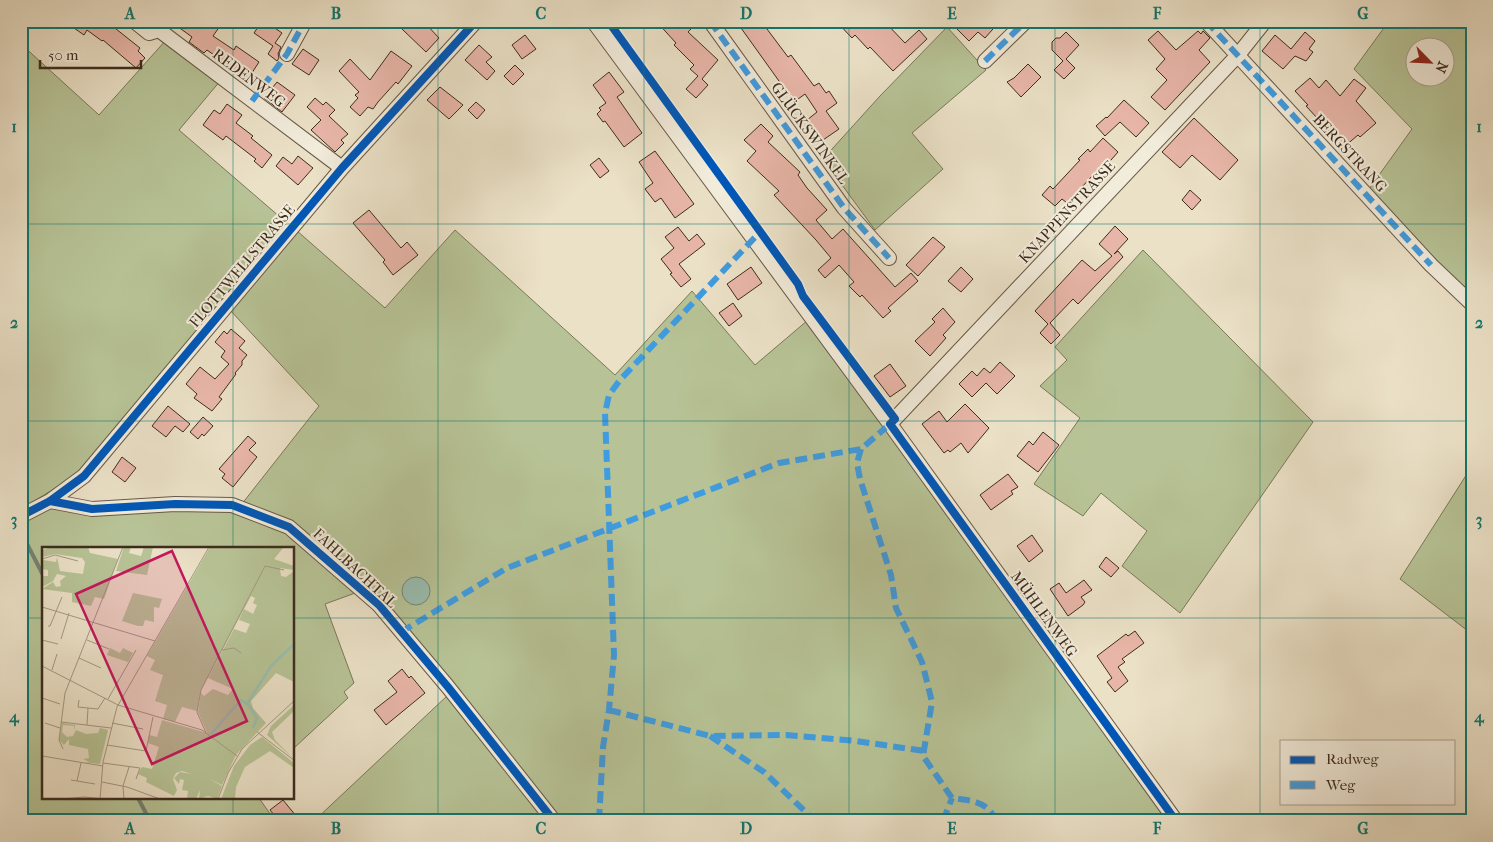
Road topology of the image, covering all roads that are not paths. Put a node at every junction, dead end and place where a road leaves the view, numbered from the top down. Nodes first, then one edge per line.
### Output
1 (134, 21) edge
2 (305, 21) edge
3 (476, 21) edge
4 (593, 21) edge
5 (710, 21) edge
6 (1026, 21) edge
7 (1206, 21) edge
8 (1265, 21) edge
9 (288, 54) dead end
10 (1238, 55) junction
11 (985, 61) dead end
12 (342, 168) junction
13 (889, 258) dead end
14 (1472, 304) edge
15 (890, 424) junction
16 (50, 500) junction
17 (21, 516) edge
18 (554, 821) edge
19 (1176, 821) edge

1 - 12 street, REDENWEG
2 - 9 street
3 - 12 street, FLOTTWELLSTRASSE
4 - 15 street, MÜHLENWEG
5 - 13 street, GLÜCKSWINKEL
6 - 11 street
7 - 10 street, BERGSTRANG
8 - 10 street, KNAPPENSTRASSE
10 - 14 street, BERGSTRANG
10 - 15 street, KNAPPENSTRASSE
12 - 16 street, FLOTTWELLSTRASSE
15 - 19 street, MÜHLENWEG
16 - 17 street, FLOTTWELLSTRASSE
16 - 18 street, FAHLBACHTAL

